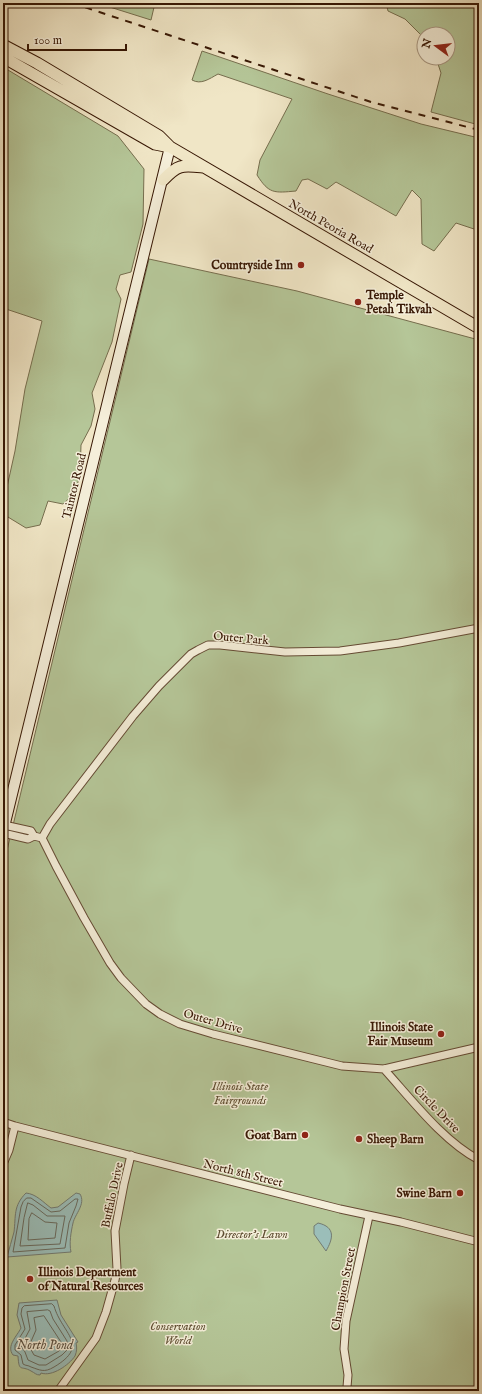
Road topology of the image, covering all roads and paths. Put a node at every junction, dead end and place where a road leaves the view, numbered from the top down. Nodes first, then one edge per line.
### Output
1 (3, 45) edge
2 (3, 57) edge
3 (170, 147) junction
4 (205, 167) junction
5 (163, 180) junction
6 (479, 328) edge
7 (479, 628) edge
8 (4, 829) edge
9 (38, 837) junction
10 (479, 1047) edge
11 (384, 1069) junction
12 (3, 1122) edge
13 (15, 1126) junction
14 (132, 1156) junction
15 (479, 1160) edge
16 (3, 1164) edge
17 (369, 1216) junction
18 (479, 1242) edge
19 (58, 1391) edge
20 (345, 1391) edge

1 - 3 main road, North Peoria Road
2 - 3 main road, North Peoria Road
3 - 4 main road, North Peoria Road
3 - 5 main road, Taintor Road
4 - 5 main road
4 - 6 main road, North Peoria Road
5 - 8 main road, Taintor Road
7 - 9 street, Outer Park
8 - 9 street
9 - 11 street, Outer Drive
10 - 11 street, Outer Drive
11 - 15 street, Circle Drive
12 - 13 street, North 8th Street
13 - 14 street, North 8th Street
13 - 16 street
14 - 17 street, North 8th Street
14 - 19 street, Buffalo Drive
17 - 18 street, North 8th Street
17 - 20 street, Champion Street

